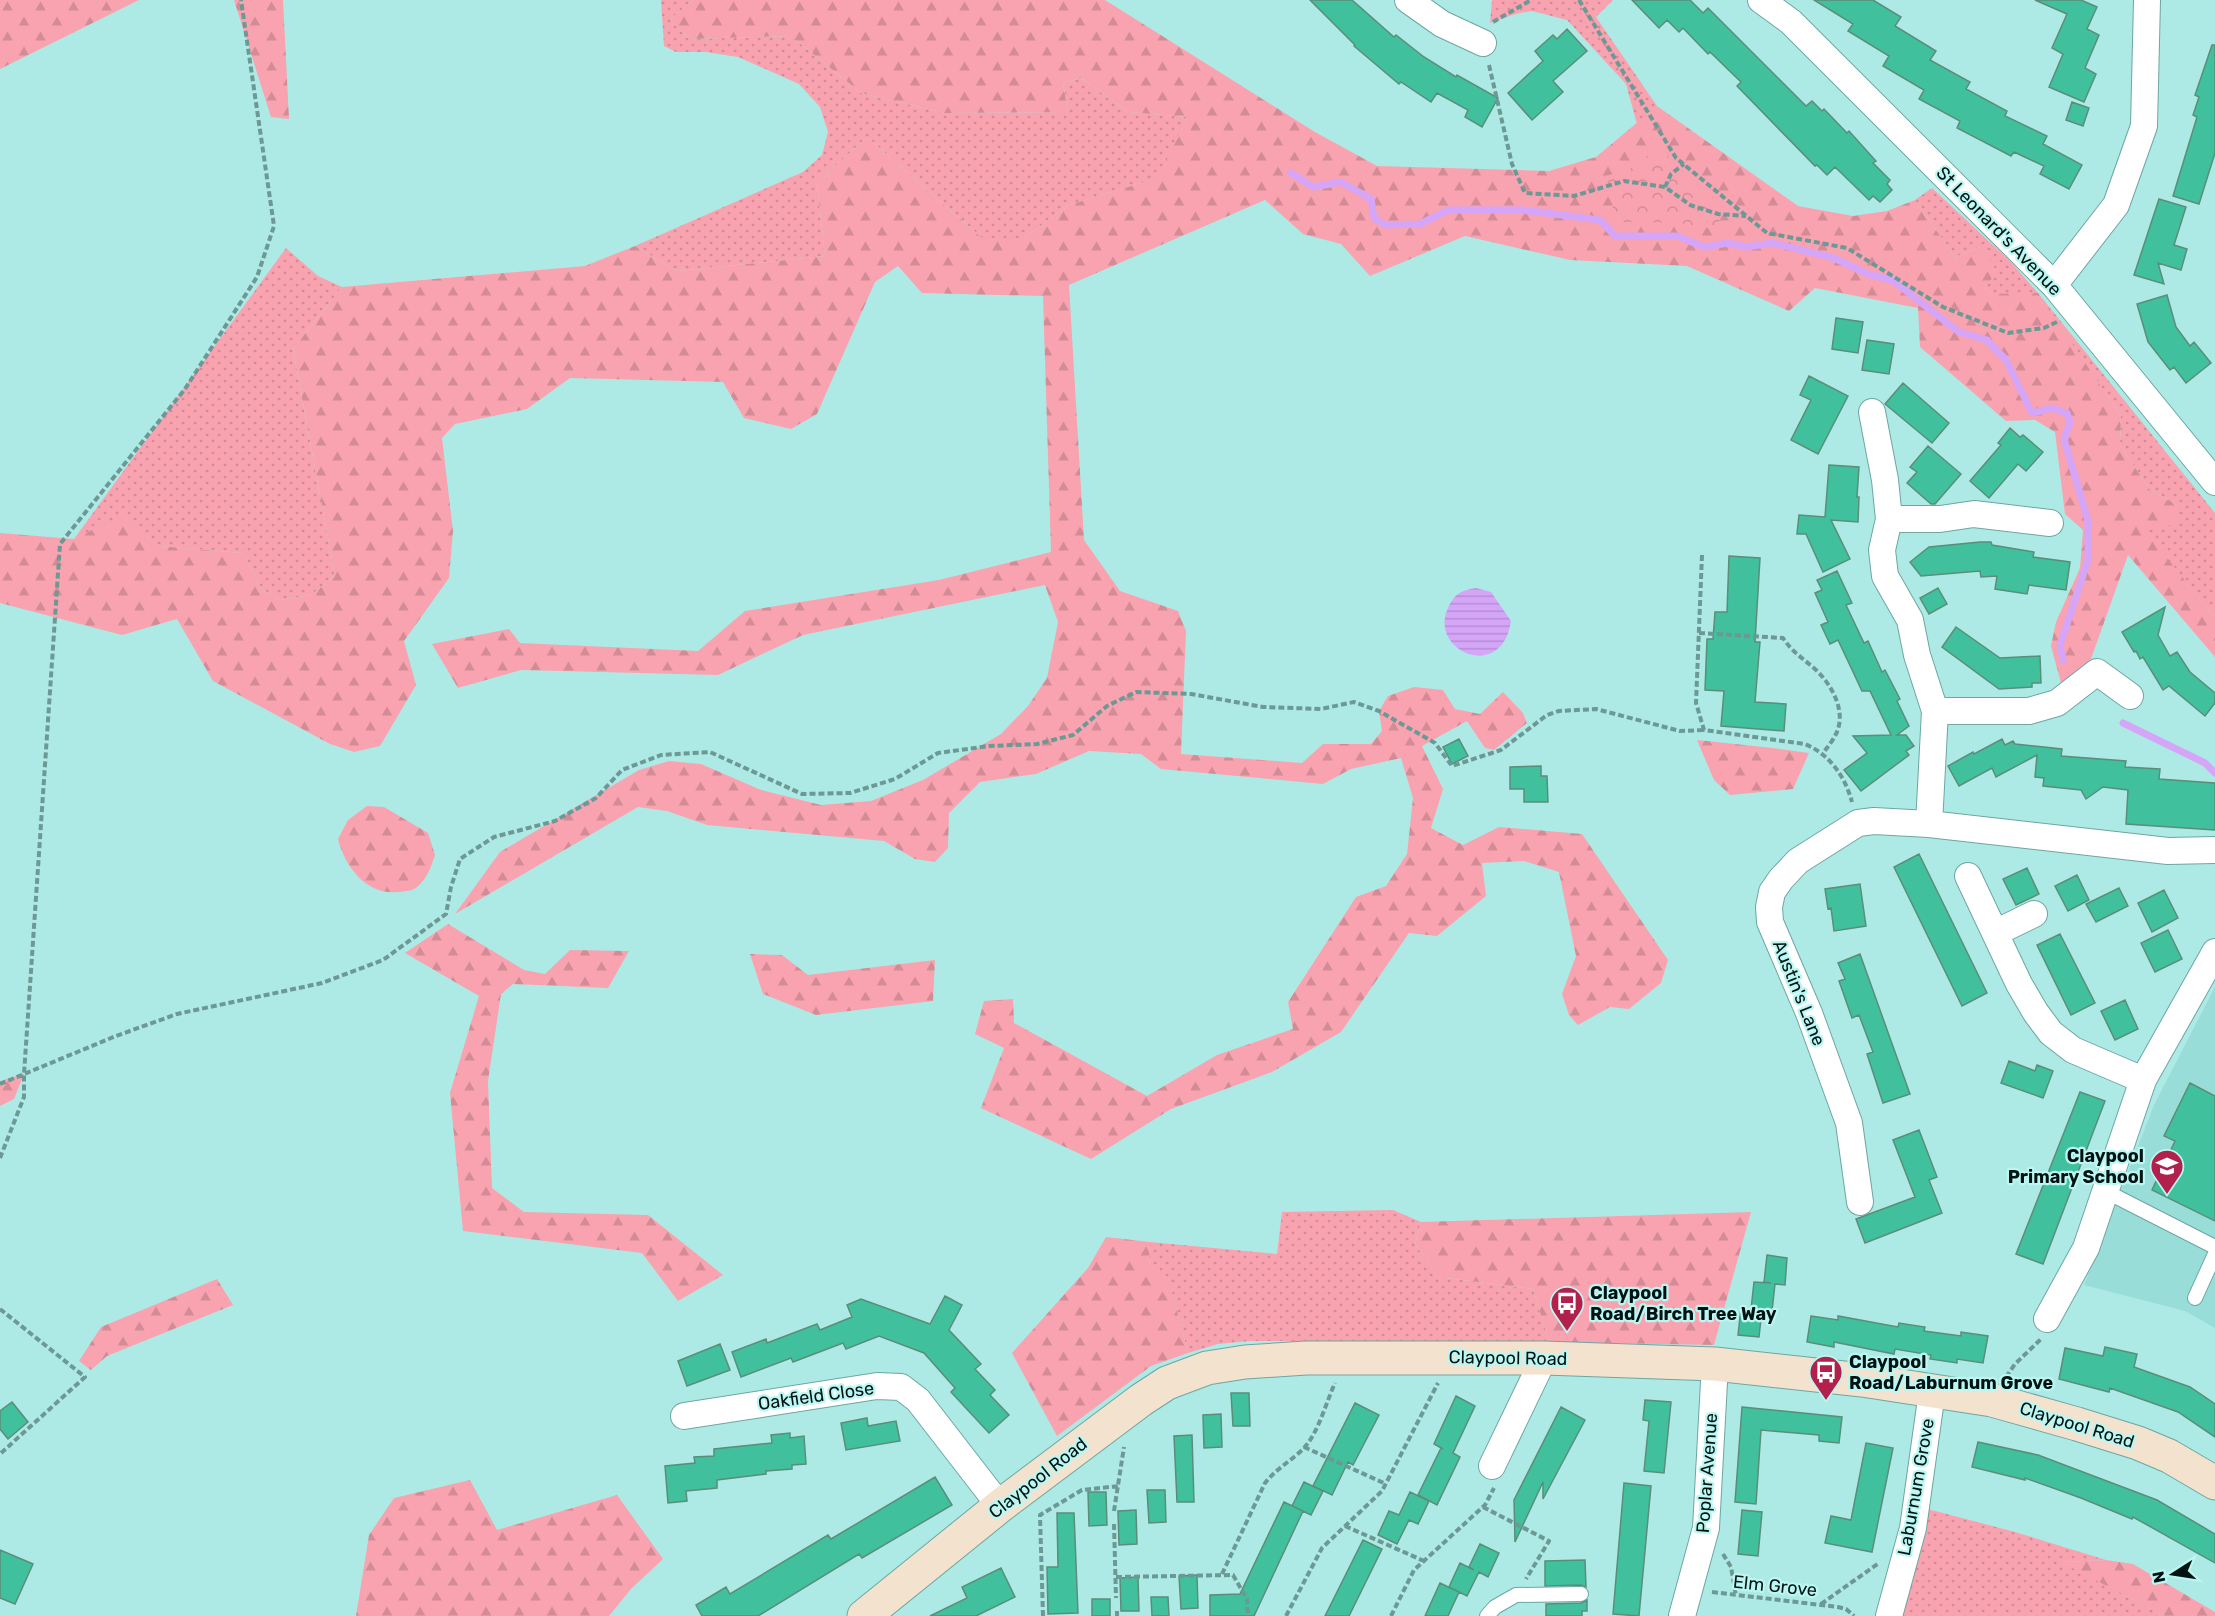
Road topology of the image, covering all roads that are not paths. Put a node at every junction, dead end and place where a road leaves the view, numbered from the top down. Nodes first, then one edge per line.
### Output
1 (1408, 0) edge
2 (1761, 0) edge
3 (2146, 0) edge
4 (1490, 45) road end
5 (2054, 285) junction
6 (1872, 412) dead end
7 (2215, 482) edge
8 (1889, 519) junction
9 (2050, 523) dead end
10 (2130, 696) dead end
11 (1935, 711) junction
12 (1929, 824) junction
13 (2215, 850) edge
14 (1968, 876) dead end
15 (2034, 914) dead end
16 (1995, 933) junction
17 (2215, 952) edge
18 (2143, 1080) junction
19 (2105, 1191) junction
20 (1860, 1202) dead end
21 (2215, 1247) edge
22 (2215, 1254) edge
23 (2195, 1298) dead end
24 (2048, 1306) road end
25 (1544, 1358) junction
26 (1714, 1364) junction
27 (1932, 1392) junction
28 (684, 1416) dead end
29 (1491, 1466) road end
30 (2215, 1483) edge
31 (1000, 1506) junction
32 (1581, 1594) dead end
33 (864, 1616) edge
34 (1487, 1616) edge
35 (1682, 1616) edge
36 (1889, 1616) edge

1 - 4 street
2 - 5 street, St Leonard's Avenue
3 - 5 street
5 - 7 street, St Leonard's Avenue
6 - 8 street
8 - 9 street
8 - 11 street
10 - 11 street
11 - 12 street
12 - 13 street, Austin's Lane
12 - 20 street, Austin's Lane
14 - 16 street
15 - 16 street
16 - 18 street
17 - 18 street
18 - 19 street
19 - 21 lane
19 - 24 street
22 - 23 lane
25 - 26 street, Claypool Road
25 - 29 street
25 - 31 street, Claypool Road
26 - 27 street, Claypool Road
26 - 35 street, Poplar Avenue
27 - 30 street, Claypool Road
27 - 36 street, Laburnum Grove
28 - 31 street, Oakfield Close
31 - 33 street, Claypool Road
32 - 34 lane

